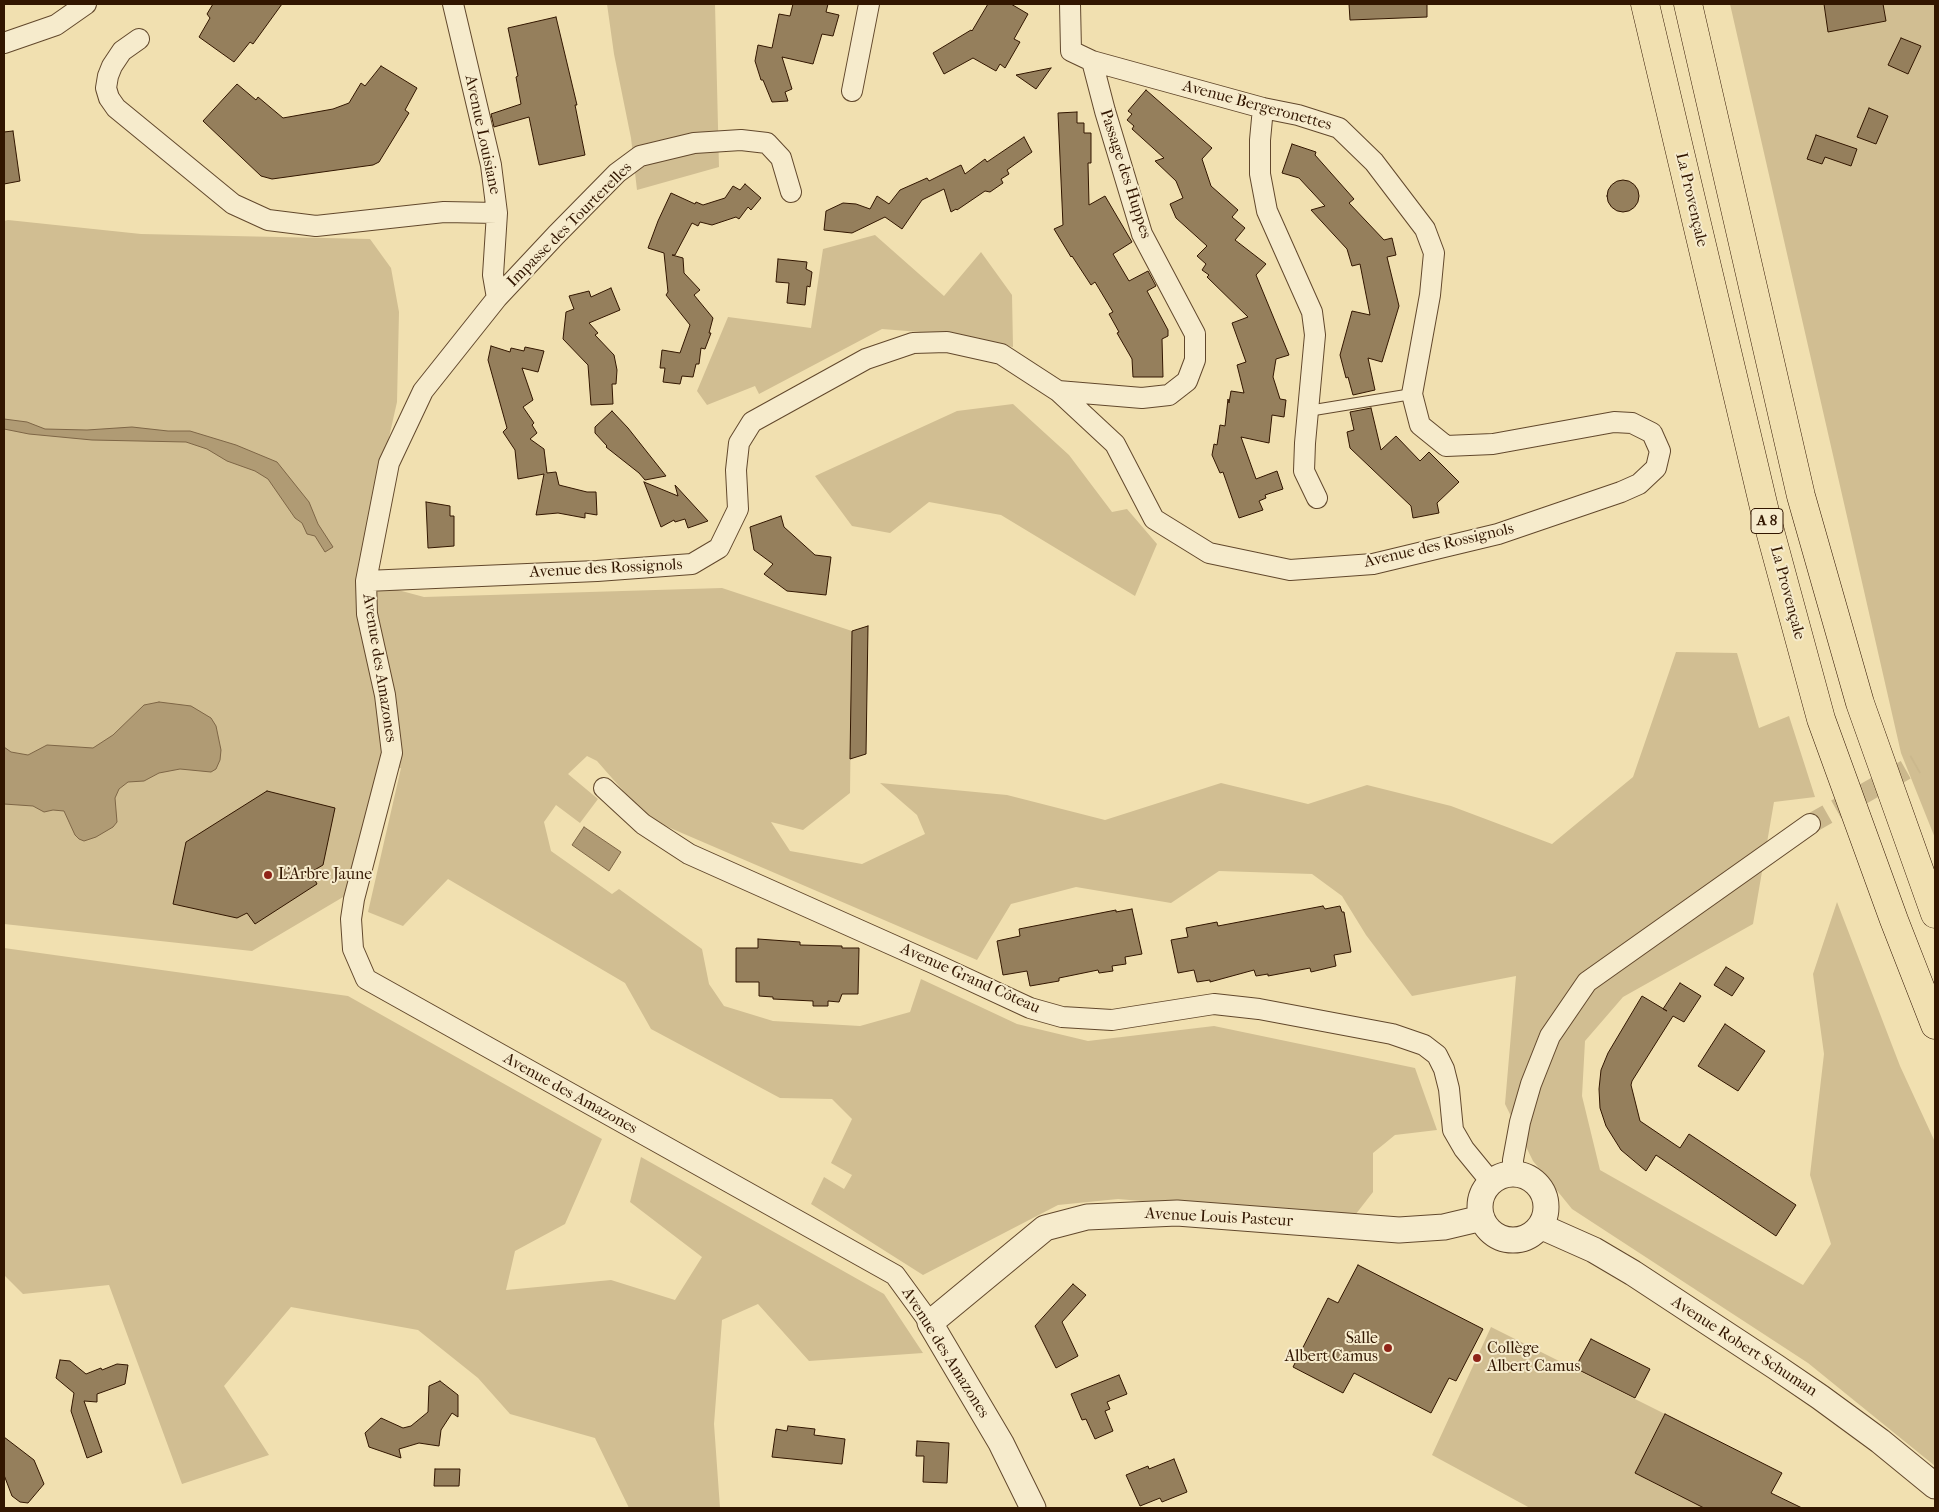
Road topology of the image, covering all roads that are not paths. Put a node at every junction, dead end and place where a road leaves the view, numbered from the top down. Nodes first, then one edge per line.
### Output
1 (86, 4) edge
2 (453, 4) edge
3 (869, 4) edge
4 (1070, 4) edge
5 (1645, 4) edge
6 (1688, 4) edge
7 (139, 39) dead end
8 (4, 43) edge
9 (1092, 61) junction
10 (852, 91) dead end
11 (1263, 108) junction
12 (792, 192) dead end
13 (497, 213) junction
14 (497, 298) junction
15 (1058, 391) junction
16 (1412, 394) junction
17 (1308, 410) junction
18 (1652, 433) joint
19 (1317, 498) dead end
20 (366, 581) junction
21 (604, 788) dead end
22 (1810, 824) tunnel mouth
23 (1935, 914) edge
24 (1935, 1025) edge
25 (1502, 1178) junction
26 (1482, 1218) junction
27 (1540, 1226) junction
28 (930, 1323) junction
29 (1935, 1486) edge
30 (1033, 1508) edge

1 - 8 street
2 - 13 street, Avenue Louisiane
3 - 10 street
4 - 9 street, Avenue Bergeronettes
5 - 24 highway, La Provençale / A 8
6 - 23 highway, A 8
7 - 13 street
9 - 11 street, Avenue Bergeronettes
9 - 15 street, Passage des Huppes
11 - 16 street, Avenue Bergeronettes
11 - 17 street
12 - 14 street, Impasse des Tourterelles
13 - 14 street, Avenue Louisiane
14 - 20 street, Impasse des Tourterelles
15 - 18 street, Avenue des Rossignols
15 - 20 street, Avenue des Rossignols
16 - 17 lane
16 - 18 street, Avenue Bergeronettes
17 - 19 street
20 - 28 street, Avenue des Amazones
21 - 25 street, Avenue Grand Côteau
22 - 25 street
25 - 26 street
25 - 27 street
26 - 27 street
26 - 28 street, Avenue Louis Pasteur
27 - 29 street, Avenue Robert Schuman
28 - 30 street, Avenue des Amazones

